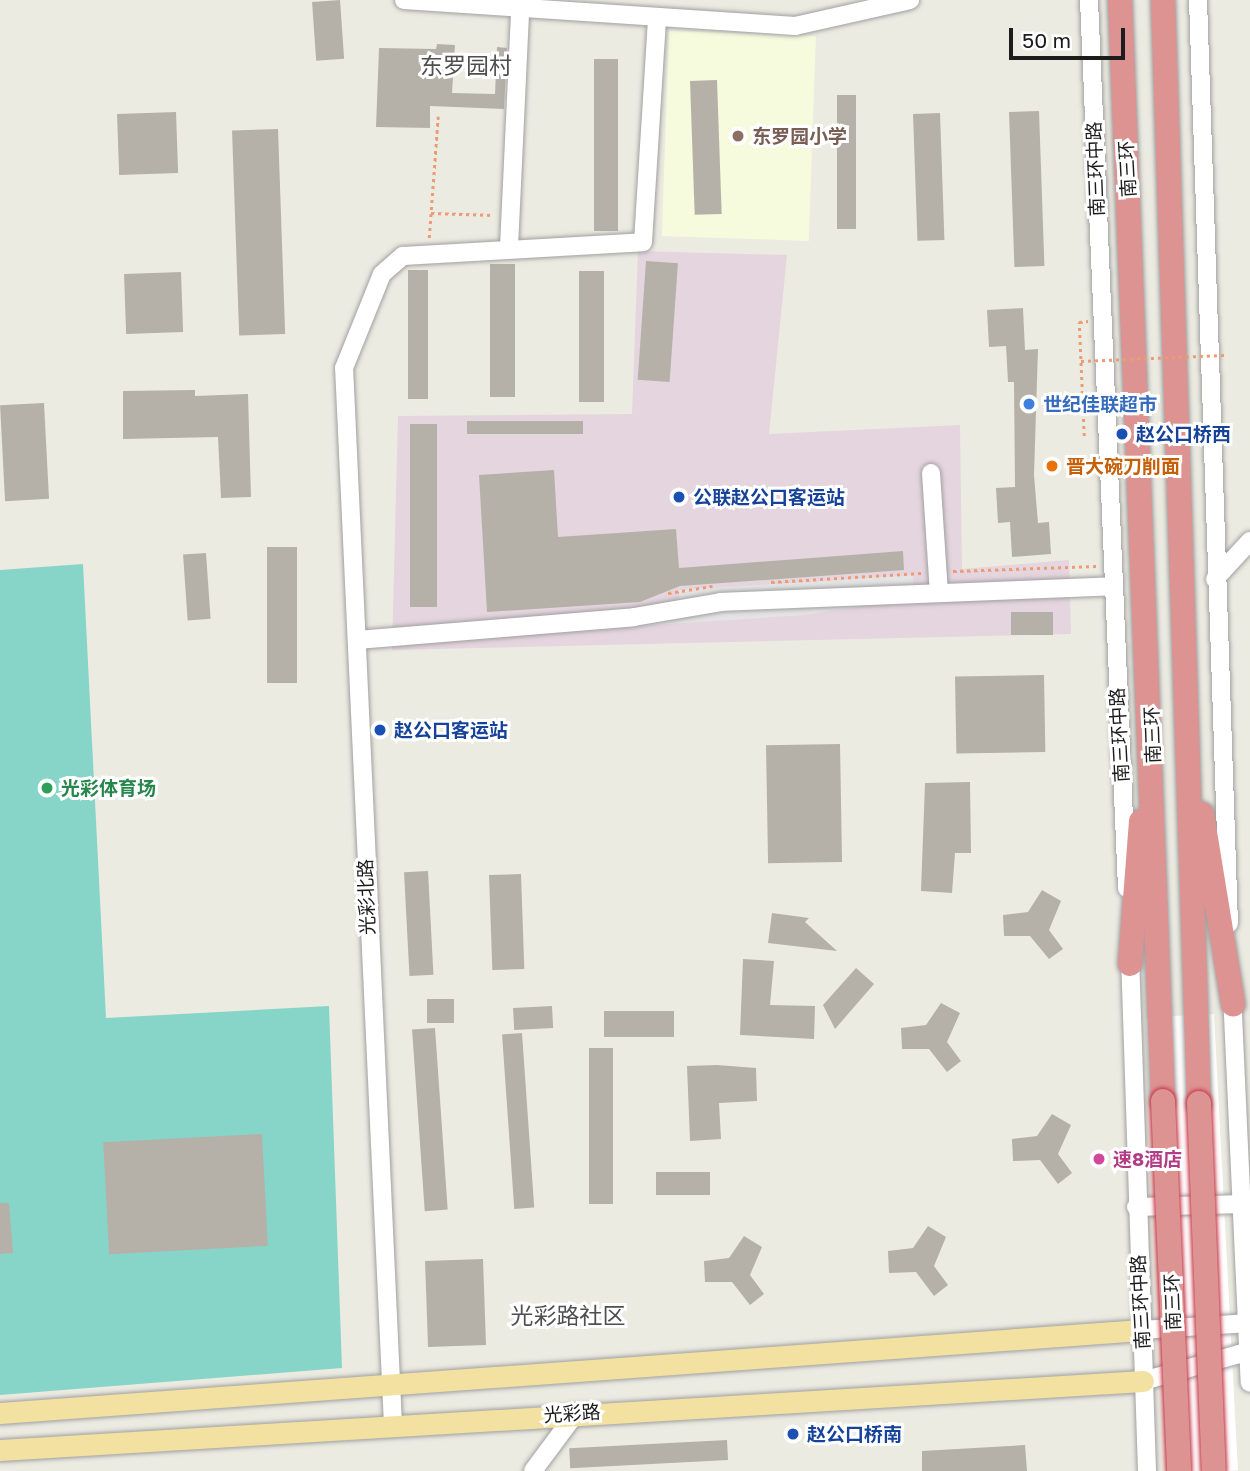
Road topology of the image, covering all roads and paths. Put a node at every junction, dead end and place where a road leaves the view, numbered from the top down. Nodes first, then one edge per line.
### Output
1 (404, 0) edge
2 (910, 0) edge
3 (1089, 0) edge
4 (1109, 0) edge
5 (1121, 0) edge
6 (1163, 0) edge
7 (1175, 0) edge
8 (1198, 0) edge
9 (520, 12) junction
10 (657, 19) junction
11 (1167, 57) junction
12 (1122, 61) junction
13 (438, 116) dead end
14 (430, 213) junction
15 (512, 216) junction
16 (509, 247) junction
17 (429, 253) junction
18 (1079, 322) dead end
19 (1224, 355) dead end
20 (1081, 361) junction
21 (1084, 436) dead end
22 (931, 473) dead end
23 (1250, 541) edge
24 (1215, 579) junction
25 (1111, 586) junction
26 (939, 593) junction
27 (358, 640) junction
28 (1151, 688) junction
29 (1185, 713) junction
30 (1130, 964) junction
31 (1233, 1004) junction
32 (1244, 1204) junction
33 (1136, 1207) junction
34 (1249, 1323) edge
35 (1141, 1331) junction
36 (1250, 1351) edge
37 (1209, 1362) junction
38 (1143, 1381) junction
39 (1250, 1383) edge
40 (391, 1384) junction
41 (0, 1413) edge
42 (576, 1413) junction
43 (393, 1425) junction
44 (0, 1450) edge
45 (533, 1471) edge
46 (1147, 1471) edge
47 (1179, 1471) edge
48 (1214, 1471) edge

1 - 9 street
2 - 10 street
3 - 25 street, 南三环中路
4 - 12 highway
5 - 12 highway, 南三环
6 - 11 highway
7 - 11 highway
8 - 24 street
9 - 10 street
9 - 15 street
10 - 16 street
11 - 29 highway, 南三环
12 - 28 highway, 南三环
13 - 14 path
14 - 15 path
14 - 17 path
15 - 16 street
16 - 17 street
17 - 27 street, 光彩北路
18 - 20 path
19 - 20 path, bridge
20 - 21 path
22 - 26 street
23 - 24 street
24 - 31 street
25 - 26 street
25 - 30 street, 南三环中路
26 - 27 street
27 - 40 street, 光彩北路
28 - 30 highway
28 - 47 highway, 南三环, bridge
29 - 31 highway
29 - 37 highway, 南三环, bridge
30 - 33 street, 南三环中路
31 - 32 street
32 - 33 street
32 - 34 street
33 - 35 street, 南三环中路
34 - 35 street
34 - 36 street
35 - 38 street, 南三环中路
35 - 40 main road
36 - 37 street
36 - 39 street
37 - 38 street
37 - 48 highway, 南三环, bridge
38 - 42 main road, 光彩路
38 - 46 street, 南三环中路
40 - 41 main road
40 - 43 street, 光彩北路
42 - 43 main road, 光彩路
42 - 45 street
43 - 44 main road, 光彩路

